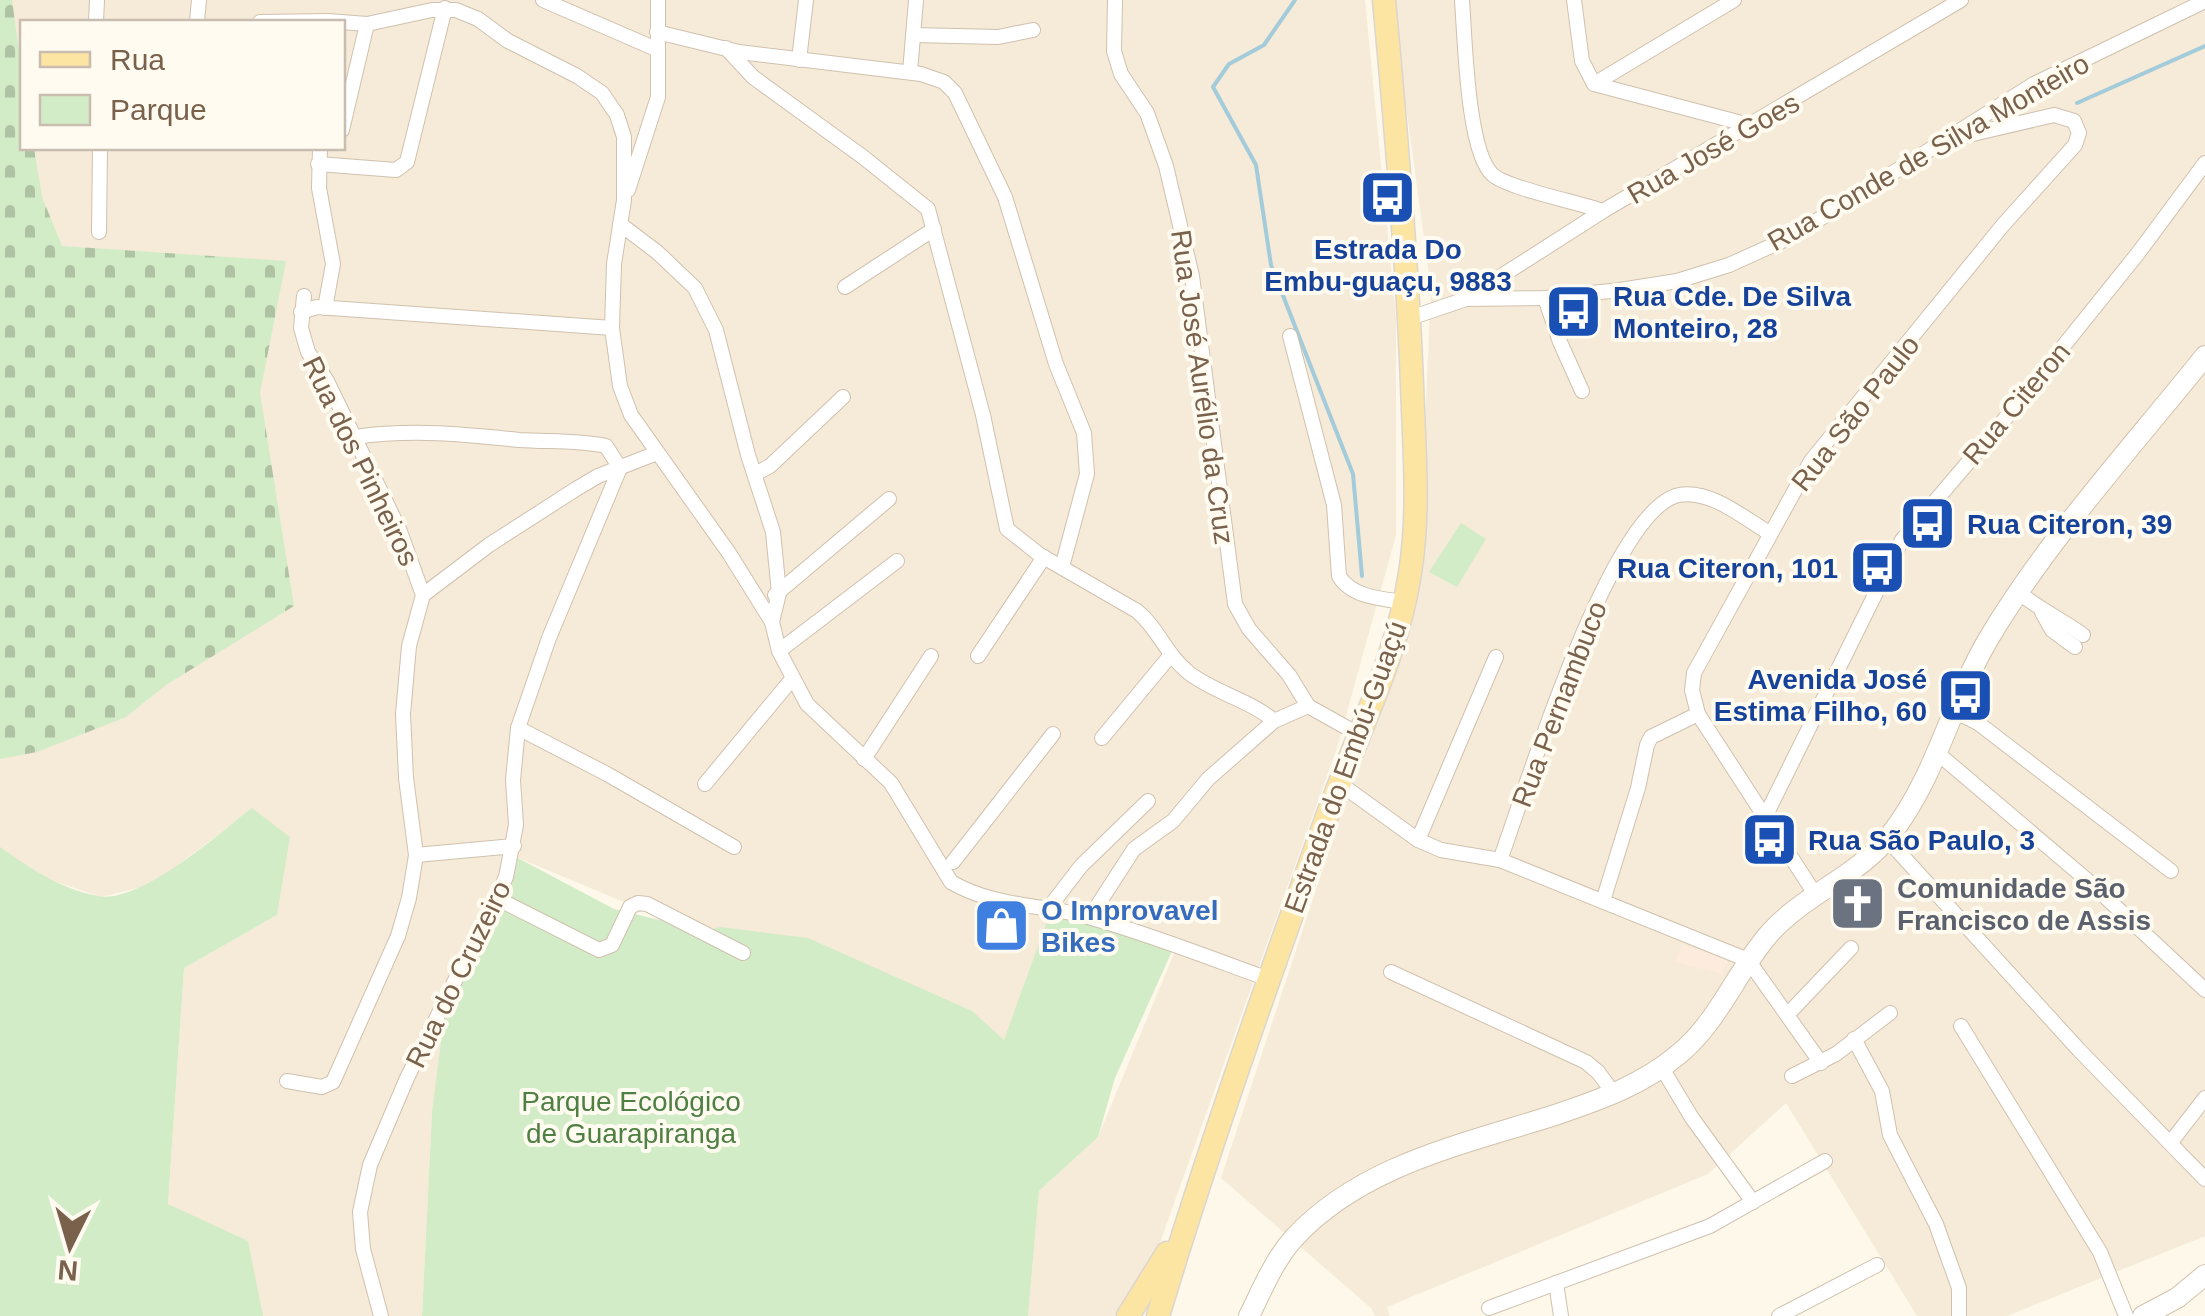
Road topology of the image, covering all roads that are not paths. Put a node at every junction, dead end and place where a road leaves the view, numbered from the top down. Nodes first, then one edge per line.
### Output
1 (543, 0) edge
2 (658, 0) edge
3 (806, 0) edge
4 (916, 0) edge
5 (1115, 0) edge
6 (1384, 0) edge
7 (1574, 0) edge
8 (1734, 0) edge
9 (1962, 0) edge
10 (1462, 1) edge
11 (2205, 1) edge
12 (445, 8) junction
13 (345, 23) edge
14 (368, 24) junction
15 (1033, 30) dead end
16 (657, 32) junction
17 (913, 35) junction
18 (656, 48) junction
19 (726, 48) junction
20 (799, 60) junction
21 (910, 72) junction
22 (1594, 84) junction
23 (345, 118) edge
24 (1752, 126) junction
25 (1946, 140) junction
26 (100, 150) edge
27 (319, 156) edge
28 (2205, 163) edge
29 (624, 200) junction
30 (1603, 211) junction
31 (620, 224) junction
32 (934, 229) junction
33 (99, 232) dead end
34 (845, 286) dead end
35 (1466, 298) junction
36 (1545, 298) junction
37 (312, 306) junction
38 (1410, 318) junction
39 (612, 328) junction
40 (1290, 336) dead end
41 (2205, 356) edge
42 (1582, 391) dead end
43 (843, 397) dead end
44 (355, 437) junction
45 (657, 453) junction
46 (620, 468) junction
47 (755, 474) junction
48 (889, 500) dead end
49 (1769, 534) junction
50 (1044, 557) junction
51 (897, 560) dead end
52 (1062, 566) junction
53 (779, 592) junction
54 (2018, 592) junction
55 (424, 595) junction
56 (1404, 602) junction
57 (760, 603) junction
58 (772, 622) junction
59 (2079, 641) dead end
60 (779, 651) junction
61 (931, 656) dead end
62 (978, 656) dead end
63 (1170, 656) junction
64 (1496, 658) dead end
65 (792, 679) junction
66 (1308, 706) junction
67 (1954, 711) junction
68 (1698, 714) junction
69 (1274, 721) junction
70 (518, 728) junction
71 (1053, 734) dead end
72 (1358, 734) junction
73 (1102, 738) dead end
74 (1935, 751) junction
75 (864, 759) junction
76 (1339, 782) junction
77 (704, 784) dead end
78 (1148, 801) dead end
79 (1766, 815) junction
80 (1887, 839) junction
81 (1418, 840) junction
82 (514, 846) junction
83 (734, 847) dead end
84 (416, 855) junction
85 (1500, 860) junction
86 (949, 868) junction
87 (2171, 871) dead end
88 (1815, 894) junction
89 (496, 898) junction
90 (1603, 900) junction
91 (1048, 909) junction
92 (1090, 917) junction
93 (1851, 948) dead end
94 (743, 953) dead end
95 (1748, 960) junction
96 (1391, 972) dead end
97 (1268, 979) junction
98 (2205, 990) edge
99 (1789, 1013) junction
100 (1890, 1013) dead end
101 (1961, 1026) dead end
102 (1854, 1040) junction
103 (1821, 1064) junction
104 (1662, 1068) junction
105 (1792, 1076) dead end
106 (287, 1081) dead end
107 (1615, 1095) junction
108 (2205, 1098) edge
109 (2170, 1142) junction
110 (1825, 1161) dead end
111 (2205, 1179) edge
112 (1753, 1202) junction
113 (1187, 1219) junction
114 (1876, 1266) dead end
115 (2205, 1275) edge
116 (1556, 1284) junction
117 (1489, 1308) dead end
118 (381, 1316) edge
119 (1128, 1316) edge
120 (1158, 1316) edge
121 (1249, 1316) edge
122 (1561, 1316) edge
123 (1779, 1316) edge
124 (1959, 1316) edge
125 (2126, 1316) edge
126 (2144, 1316) edge

1 - 18 street
2 - 16 street
3 - 20 street
4 - 17 street
5 - 66 street, Rua José Aurélio da Cruz
6 - 38 main road, Estrada do Embú-Guaçú
7 - 22 street
8 - 22 street
9 - 24 street, Rua José Goes
10 - 30 street
11 - 25 street, Rua Conde de Silva Monteiro
12 - 14 street
12 - 27 street
12 - 29 street
13 - 14 street
14 - 23 street
15 - 17 street
16 - 18 street
16 - 19 street
17 - 21 street
18 - 29 street
19 - 20 street
19 - 32 street
20 - 21 street
21 - 52 street
22 - 24 street
24 - 30 street, Rua José Goes
25 - 36 street, Rua Conde de Silva Monteiro
25 - 49 street, Rua São Paulo
26 - 33 street
27 - 37 street
28 - 79 street, Rua Citeron
29 - 31 street
30 - 35 street, Rua José Goes
31 - 39 street
31 - 47 street
32 - 34 street
32 - 50 street
35 - 36 street, Rua Conde de Silva Monteiro
35 - 38 street, Rua Conde de Silva Monteiro
36 - 42 street
37 - 39 street
37 - 44 street, Rua dos Pinheiros
38 - 56 main road, Estrada do Embú-Guaçú
39 - 45 street
40 - 56 street
41 - 54 street
43 - 47 street
44 - 46 street
44 - 55 street, Rua dos Pinheiros
45 - 46 street
45 - 57 street
46 - 55 street
46 - 70 street, Rua do Cruzeiro
47 - 53 street
48 - 53 street
49 - 68 street, Rua São Paulo
49 - 85 street, Rua Pernambuco
50 - 52 street
50 - 62 street
51 - 60 street
52 - 63 street
53 - 57 street
53 - 58 street
54 - 59 street
54 - 67 street
55 - 84 street, Rua dos Pinheiros
56 - 72 main road, Estrada do Embú-Guaçú
57 - 58 street
58 - 60 street
60 - 65 street
61 - 75 street
63 - 69 street
63 - 73 street
64 - 81 street
65 - 75 street
65 - 77 street
66 - 69 street
66 - 72 street, Rua José Aurélio da Cruz
67 - 74 street
67 - 87 street
68 - 79 street
68 - 90 street
69 - 92 street
70 - 82 street, Rua do Cruzeiro
70 - 83 street
71 - 86 street
72 - 76 main road, Estrada do Embú-Guaçú
74 - 80 street
74 - 98 street
75 - 86 street
76 - 81 street
76 - 97 main road, Estrada do Embú-Guaçú
78 - 91 street
79 - 88 street
80 - 88 street
80 - 109 street
81 - 85 street
82 - 84 street
82 - 89 street, Rua do Cruzeiro
84 - 106 street, Rua dos Pinheiros
85 - 90 street
86 - 91 street
88 - 95 street
89 - 94 street
89 - 118 street, Rua do Cruzeiro
90 - 95 street
91 - 92 street
92 - 97 street
93 - 99 street
95 - 99 street
95 - 104 street
96 - 107 street
97 - 113 main road, Estrada do Embú-Guaçú
99 - 103 street
100 - 102 street
101 - 125 street
102 - 103 street
102 - 124 street
103 - 105 street
104 - 107 street
104 - 112 street
107 - 121 street
108 - 109 street
109 - 111 street
110 - 112 street
112 - 116 street
113 - 119 main road, Estrada do Embú-Guaçú
113 - 120 main road, Estrada do Embú-Guaçú
114 - 123 street
115 - 126 street
116 - 117 street
116 - 122 street

